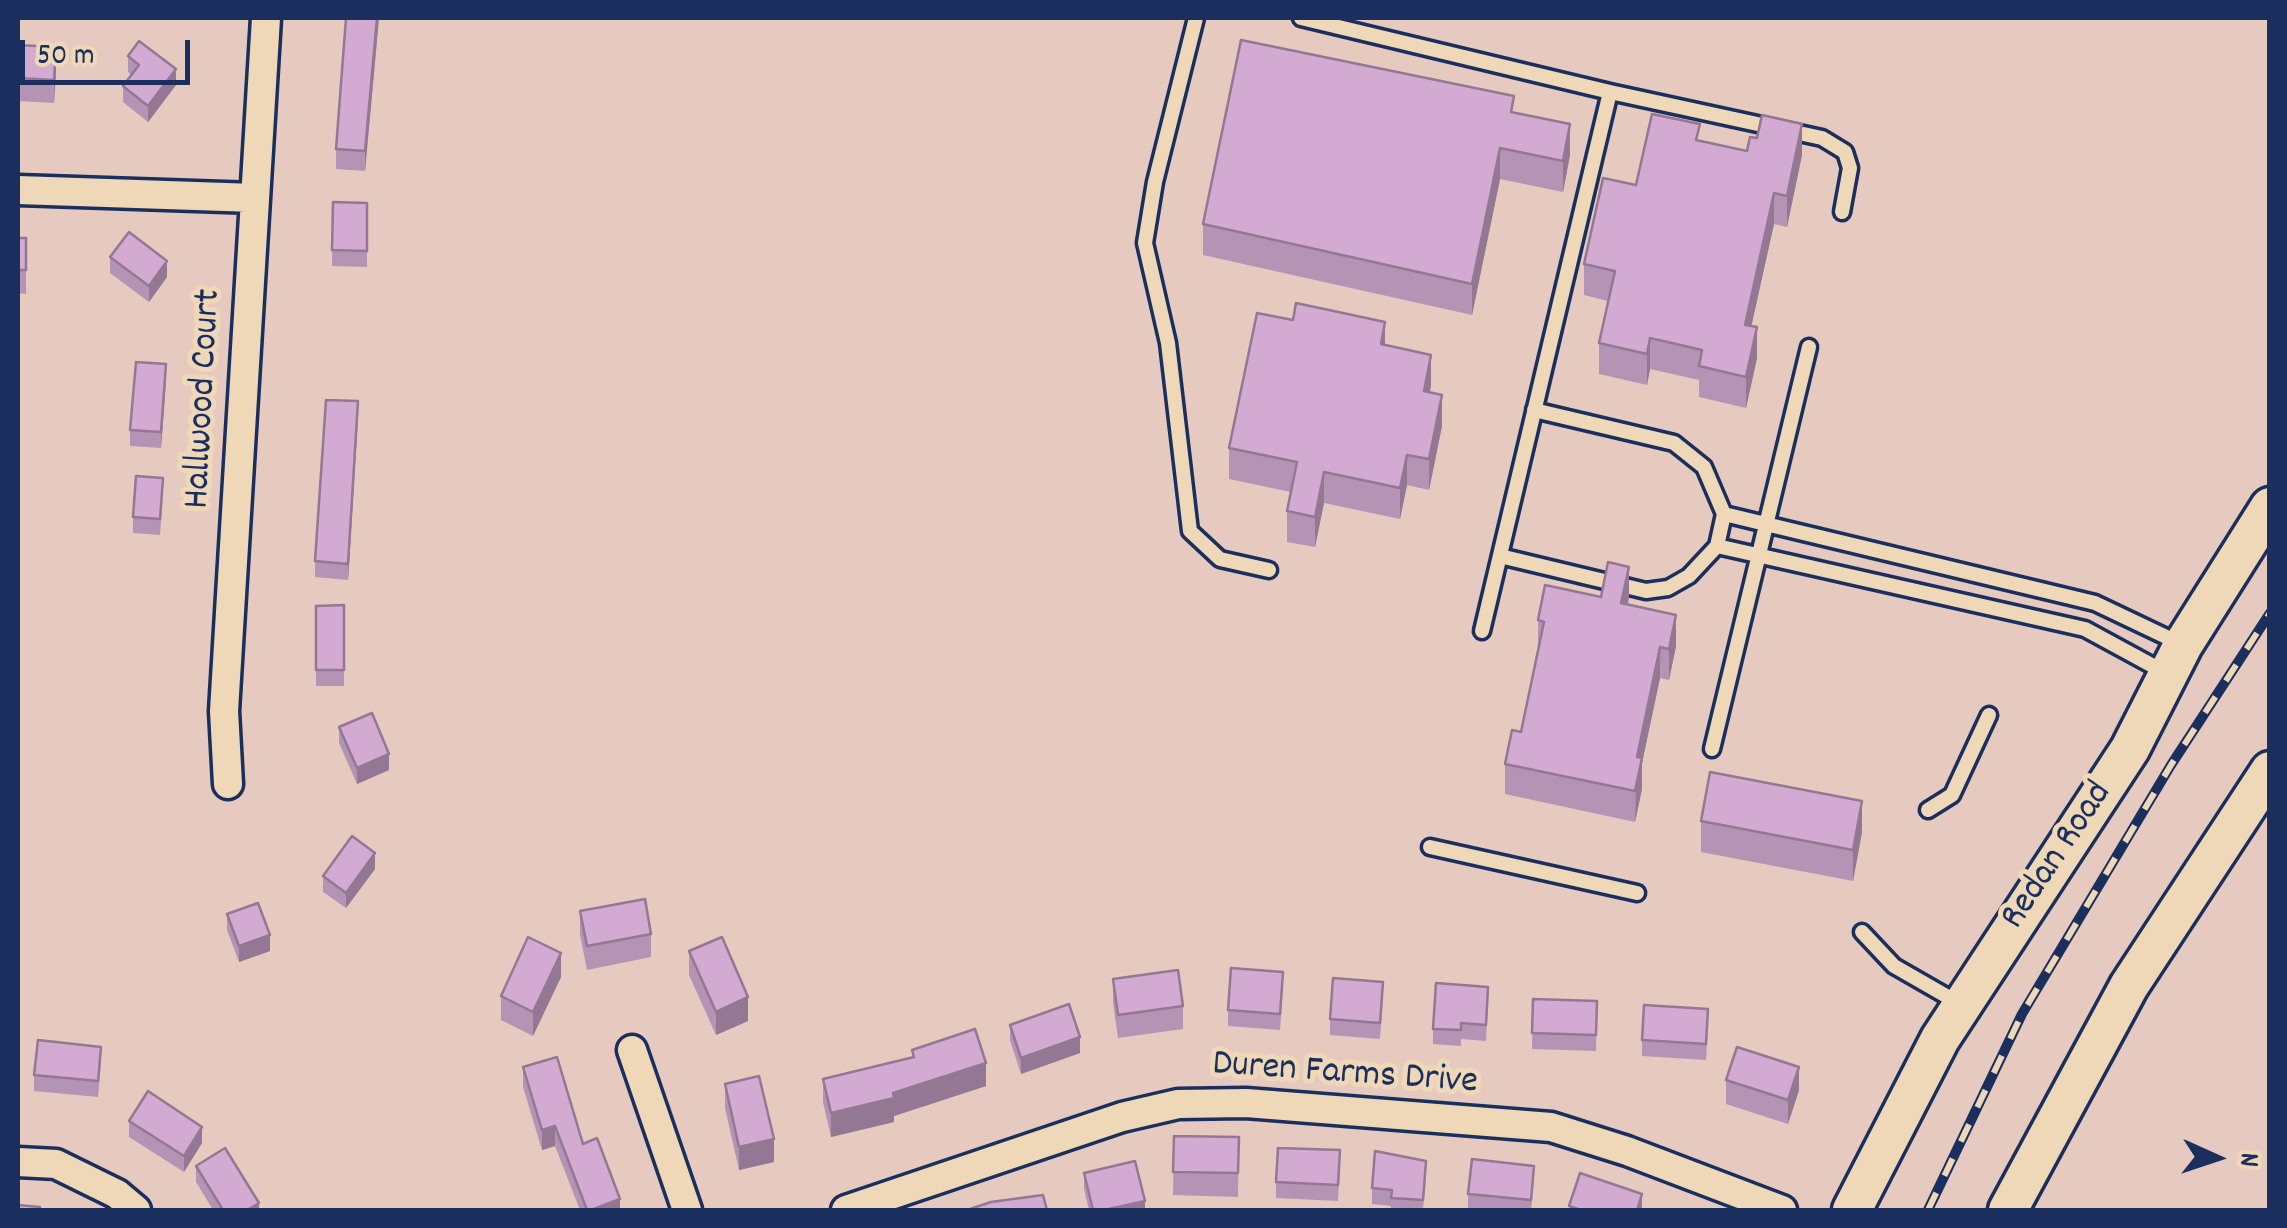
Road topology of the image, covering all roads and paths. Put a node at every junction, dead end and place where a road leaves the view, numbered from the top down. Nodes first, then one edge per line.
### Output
1 (266, 18) edge
2 (1196, 18) edge
3 (1301, 18) edge
4 (1610, 92) junction
5 (18, 190) edge
6 (255, 198) junction
7 (1842, 212) dead end
8 (1809, 346) dead end
9 (1534, 410) junction
10 (2270, 506) edge
11 (1724, 514) junction
12 (1766, 524) junction
13 (1717, 546) junction
14 (1758, 555) junction
15 (1500, 556) junction
16 (1268, 570) dead end
17 (2095, 603) junction
18 (2085, 629) junction
19 (1482, 630) dead end
20 (2175, 659) junction
21 (1988, 715) dead end
22 (1712, 749) dead end
23 (2270, 771) edge
24 (228, 784) dead end
25 (1928, 810) dead end
26 (1430, 847) dead end
27 (1637, 893) dead end
28 (1862, 932) dead end
29 (1962, 1005) junction
30 (632, 1050) dead end
31 (18, 1162) edge
32 (136, 1210) edge
33 (687, 1210) edge
34 (846, 1210) edge
35 (1782, 1210) edge
36 (1852, 1210) edge
37 (2008, 1210) edge

1 - 6 street, Hallwood Court
2 - 16 lane
3 - 4 lane
4 - 7 lane
4 - 9 lane
5 - 6 street
6 - 24 street, Hallwood Court
8 - 12 lane
9 - 11 lane
9 - 15 lane
10 - 20 main road, Redan Road
11 - 12 lane
11 - 13 lane
12 - 14 lane
12 - 17 lane
13 - 14 lane
13 - 15 lane
14 - 18 lane
14 - 22 lane
15 - 19 lane
17 - 18 lane
17 - 20 lane
18 - 20 lane
20 - 29 main road, Redan Road
21 - 25 lane
23 - 37 main road
26 - 27 lane
28 - 29 lane
29 - 36 main road, Redan Road
30 - 33 street
31 - 32 street
34 - 35 street, Duren Farms Drive

